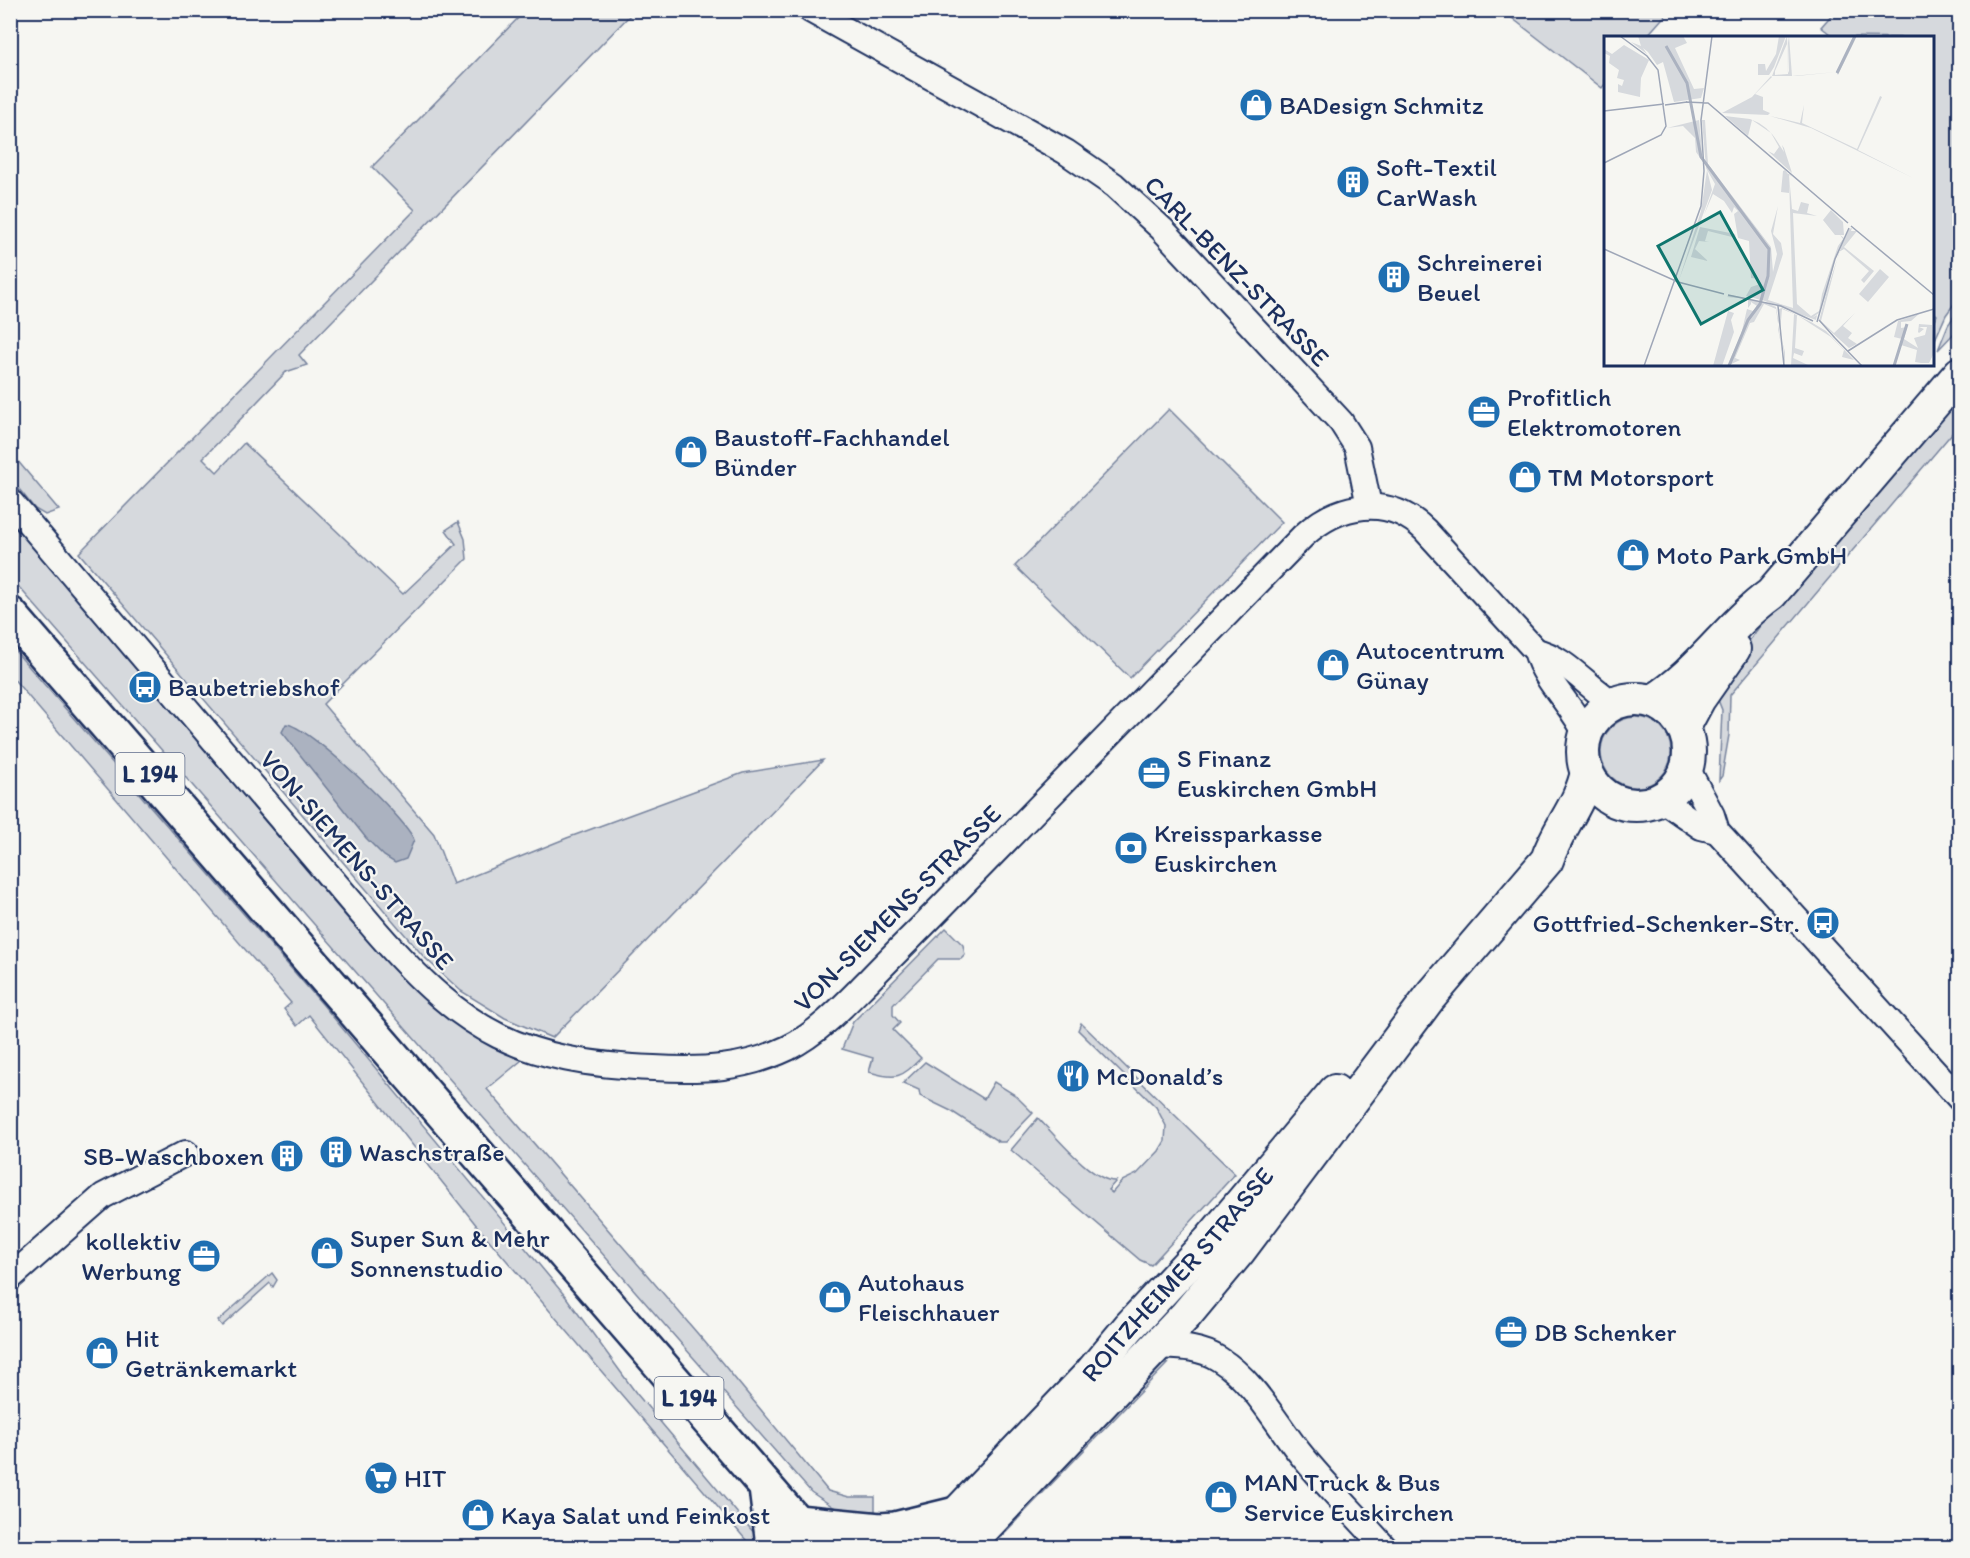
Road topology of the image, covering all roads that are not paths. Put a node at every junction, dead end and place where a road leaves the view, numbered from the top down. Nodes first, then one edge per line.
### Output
1 (810, 10) edge
2 (1959, 372) edge
3 (10, 501) edge
4 (1369, 506) junction
5 (1771, 594) junction
6 (10, 614) edge
7 (1536, 651) junction
8 (1653, 701) junction
9 (1615, 704) junction
10 (1684, 727) junction
11 (1586, 735) junction
12 (1688, 768) junction
13 (1587, 772) junction
14 (1661, 799) junction
15 (1621, 803) junction
16 (1717, 831) junction
17 (1547, 860) junction
18 (1430, 997) junction
19 (1959, 1099) edge
20 (186, 1153) dead end
21 (10, 1278) edge
22 (1158, 1346) junction
23 (766, 1488) junction
24 (956, 1514) junction
25 (797, 1522) junction
26 (776, 1548) edge
27 (819, 1548) edge
28 (917, 1548) edge
29 (965, 1548) edge
30 (1385, 1548) edge

1 - 4 street, CARL-BENZ-STRASSE
2 - 5 street
3 - 4 street, VON-SIEMENS-STRASSE
4 - 7 street
5 - 8 street
5 - 10 street
6 - 23 main road, L 194
7 - 9 street
7 - 11 street
8 - 9 street
8 - 10 street
9 - 11 street
10 - 12 street
11 - 13 street
12 - 14 street
12 - 16 street
13 - 15 street
13 - 17 street, ROITZHEIMER STRASSE
14 - 15 street
14 - 16 street
15 - 17 street, ROITZHEIMER STRASSE
16 - 19 street
17 - 18 street, ROITZHEIMER STRASSE
18 - 22 street, ROITZHEIMER STRASSE
18 - 24 street, ROITZHEIMER STRASSE
20 - 21 street
22 - 29 street, ROITZHEIMER STRASSE
22 - 30 street
23 - 25 main road, L 194
23 - 26 main road
24 - 25 main road
24 - 28 street, ROITZHEIMER STRASSE
25 - 27 main road, L 194

